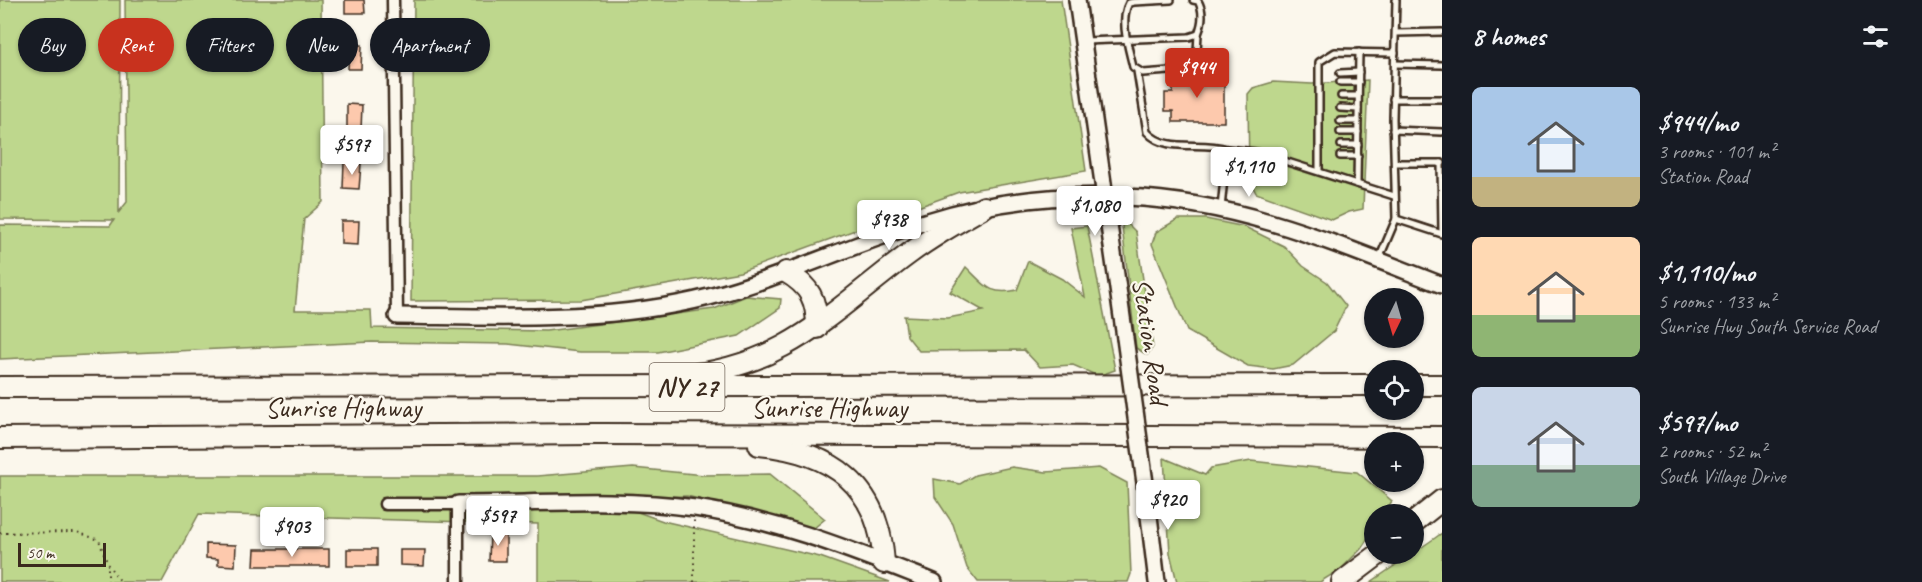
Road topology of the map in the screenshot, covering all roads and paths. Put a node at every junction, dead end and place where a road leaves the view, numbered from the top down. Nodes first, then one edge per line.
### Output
1 (393, 0) edge
2 (1077, 0) edge
3 (1171, 0) edge
4 (1193, 0) edge
5 (1396, 0) edge
6 (1396, 33) junction
7 (1442, 33) edge
8 (1198, 34) junction
9 (1083, 41) junction
10 (1128, 41) junction
11 (1359, 52) junction
12 (1395, 53) junction
13 (1395, 64) junction
14 (1442, 65) edge
15 (1137, 71) junction
16 (1319, 72) junction
17 (1328, 72) dead end
18 (1359, 72) junction
19 (1340, 73) dead end
20 (1319, 81) junction
21 (1327, 81) dead end
22 (1340, 82) dead end
23 (1359, 82) junction
24 (1319, 95) junction
25 (1328, 95) dead end
26 (1341, 96) dead end
27 (1358, 96) junction
28 (1393, 99) junction
29 (1442, 99) edge
30 (1319, 108) junction
31 (1328, 108) dead end
32 (1340, 108) dead end
33 (1358, 108) junction
34 (1319, 121) junction
35 (1328, 121) dead end
36 (1340, 121) dead end
37 (1358, 121) junction
38 (1393, 130) junction
39 (1319, 131) junction
40 (1328, 131) dead end
41 (1341, 132) dead end
42 (1358, 132) junction
43 (1442, 132) edge
44 (1319, 145) junction
45 (1328, 145) dead end
46 (1341, 145) dead end
47 (1358, 146) junction
48 (1227, 149) junction
49 (1319, 156) junction
50 (1328, 156) dead end
51 (1340, 156) dead end
52 (1358, 156) junction
53 (1395, 163) junction
54 (1442, 163) edge
55 (1319, 171) junction
56 (1357, 184) junction
57 (1394, 196) junction
58 (1107, 197) junction
59 (984, 207) junction
60 (1221, 208) junction
61 (1396, 219) junction
62 (1442, 234) edge
63 (1378, 260) junction
64 (786, 272) junction
65 (1442, 285) edge
66 (397, 316) joint
67 (817, 328) junction
68 (1364, 385) edge
69 (1424, 385) edge
70 (1442, 385) edge
71 (0, 387) edge
72 (541, 387) junction
73 (597, 434) junction
74 (1442, 437) edge
75 (0, 438) edge
76 (1442, 500) edge
77 (385, 504) dead end
78 (458, 504) junction
79 (694, 508) junction
80 (1424, 515) edge
81 (0, 533) edge
82 (884, 562) junction
83 (1366, 564) edge
84 (108, 565) junction
85 (108, 582) edge
86 (122, 582) edge
87 (458, 582) edge
88 (694, 582) edge
89 (934, 582) edge
90 (1157, 582) edge
91 (1342, 582) edge

1 - 66 street
2 - 9 street, Station Road
3 - 10 lane
4 - 8 lane
5 - 6 lane
6 - 7 lane
6 - 12 lane
8 - 10 lane
8 - 15 lane
9 - 10 lane
9 - 58 street, Station Road
10 - 15 lane
11 - 12 lane
11 - 16 lane
11 - 18 lane
12 - 13 lane
13 - 14 lane
13 - 28 lane
15 - 48 lane
16 - 17 lane
16 - 20 lane
18 - 19 lane
18 - 23 lane
20 - 21 lane
20 - 24 lane
22 - 23 lane
23 - 27 lane
24 - 25 lane
24 - 30 lane
26 - 27 lane
27 - 33 lane
28 - 29 lane
28 - 38 lane
30 - 31 lane
30 - 34 lane
32 - 33 lane
33 - 37 lane
34 - 35 lane
34 - 39 lane
36 - 37 lane
37 - 42 lane
38 - 43 lane
38 - 53 lane
39 - 40 lane
39 - 44 lane
41 - 42 lane
42 - 47 lane
44 - 45 lane
44 - 49 lane
46 - 47 lane
47 - 52 lane
48 - 55 lane
48 - 60 lane
49 - 50 lane
49 - 55 lane
51 - 52 lane
52 - 56 lane
53 - 54 lane
53 - 57 lane
54 - 62 lane
55 - 56 lane
56 - 57 lane
57 - 61 lane
58 - 59 street
58 - 60 street
58 - 90 street, Station Road, bridge
59 - 64 street
59 - 67 highway
60 - 63 street
61 - 62 lane
61 - 63 lane
63 - 65 street
64 - 66 street
64 - 67 highway
67 - 72 highway
68 - 72 highway, Sunrise Highway / NY 27
69 - 70 highway
71 - 72 highway, Sunrise Highway / NY 27
73 - 74 highway, Sunrise Highway / NY 27
73 - 75 highway, Sunrise Highway / NY 27
73 - 82 highway
76 - 80 highway
77 - 78 street
78 - 79 street
78 - 87 street
79 - 82 street
79 - 88 path
81 - 84 path
82 - 89 street
83 - 91 highway
84 - 85 path
84 - 86 path

